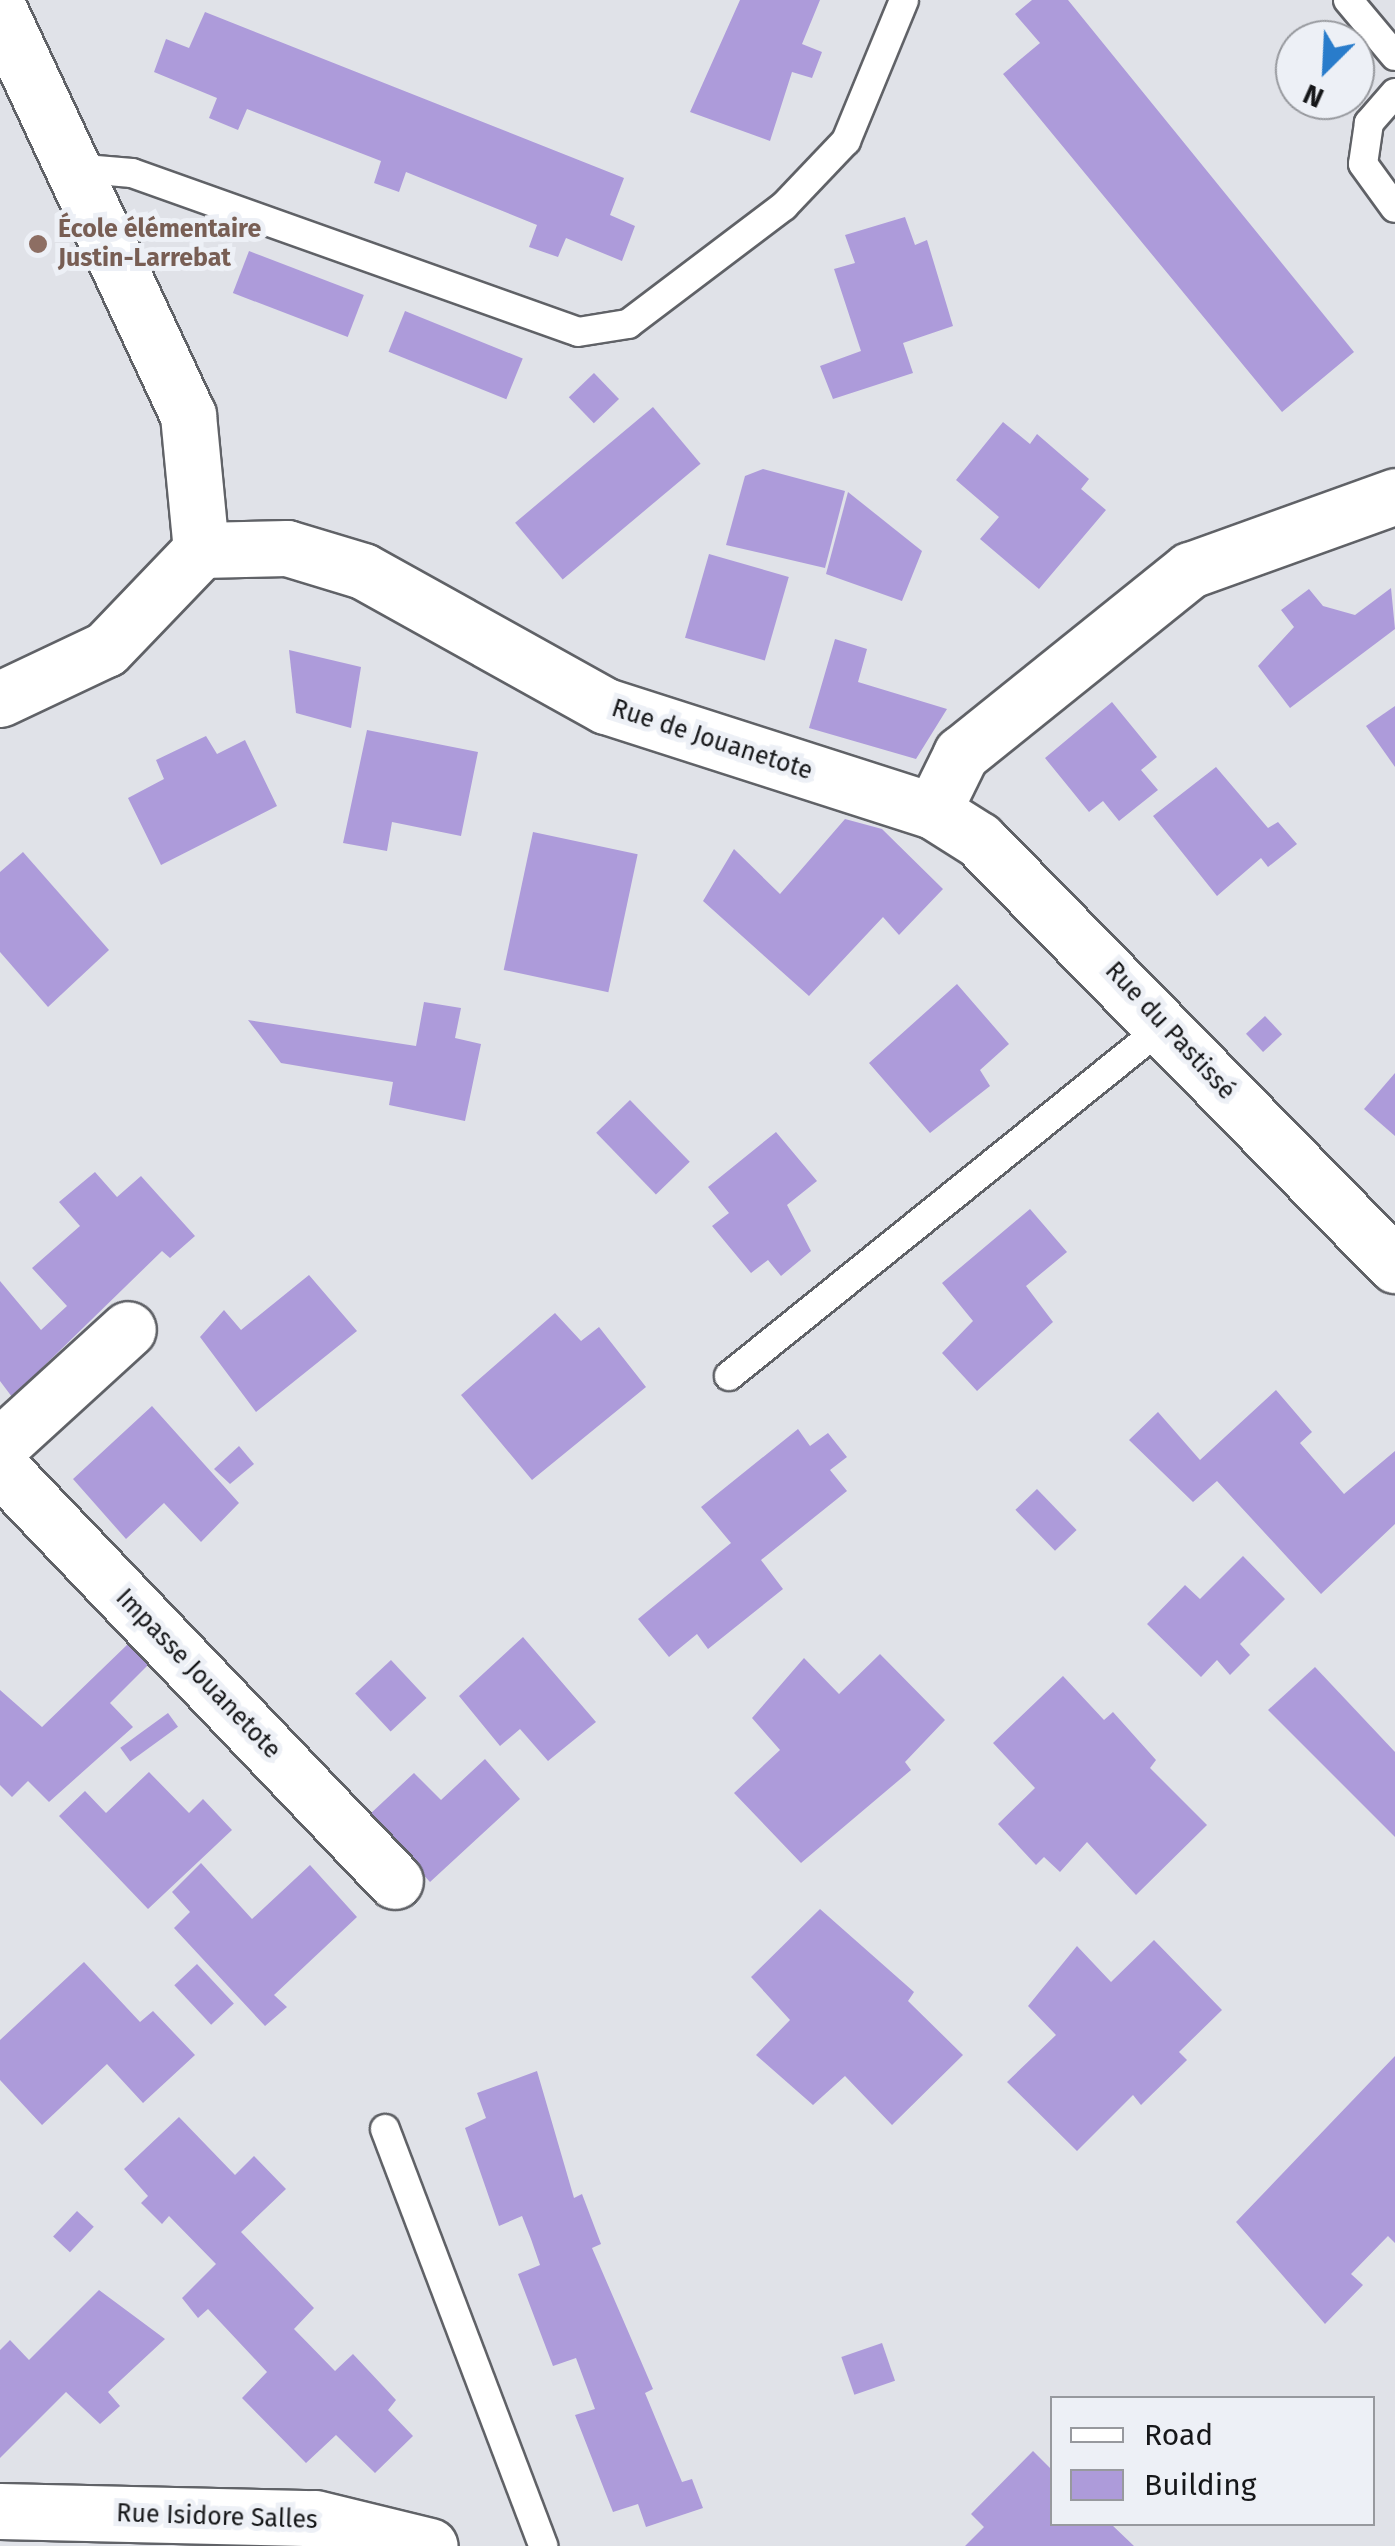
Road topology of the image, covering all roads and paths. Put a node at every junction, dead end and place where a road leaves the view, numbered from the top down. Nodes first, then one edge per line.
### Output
1 (904, 0) edge
2 (1348, 0) edge
3 (0, 12) edge
4 (1395, 56) edge
5 (1395, 94) edge
6 (74, 168) junction
7 (1395, 208) edge
8 (1395, 496) edge
9 (201, 550) junction
10 (0, 698) edge
11 (933, 812) junction
12 (1165, 1025) junction
13 (1395, 1265) edge
14 (128, 1328) dead end
15 (730, 1376) dead end
16 (0, 1446) edge
17 (0, 1467) edge
18 (395, 1881) dead end
19 (384, 2129) dead end
20 (0, 2511) edge
21 (430, 2546) edge
22 (543, 2546) edge

1 - 6 lane
2 - 4 lane
3 - 6 street
5 - 7 lane
6 - 9 street
8 - 11 street
9 - 10 street
9 - 11 street, Rue de Jouanetote
11 - 12 street, Rue du Pastissé
12 - 13 street, Rue du Pastissé
12 - 15 lane
14 - 16 street
17 - 18 street, Impasse Jouanetote
19 - 22 lane
20 - 21 street, Rue Isidore Salles

